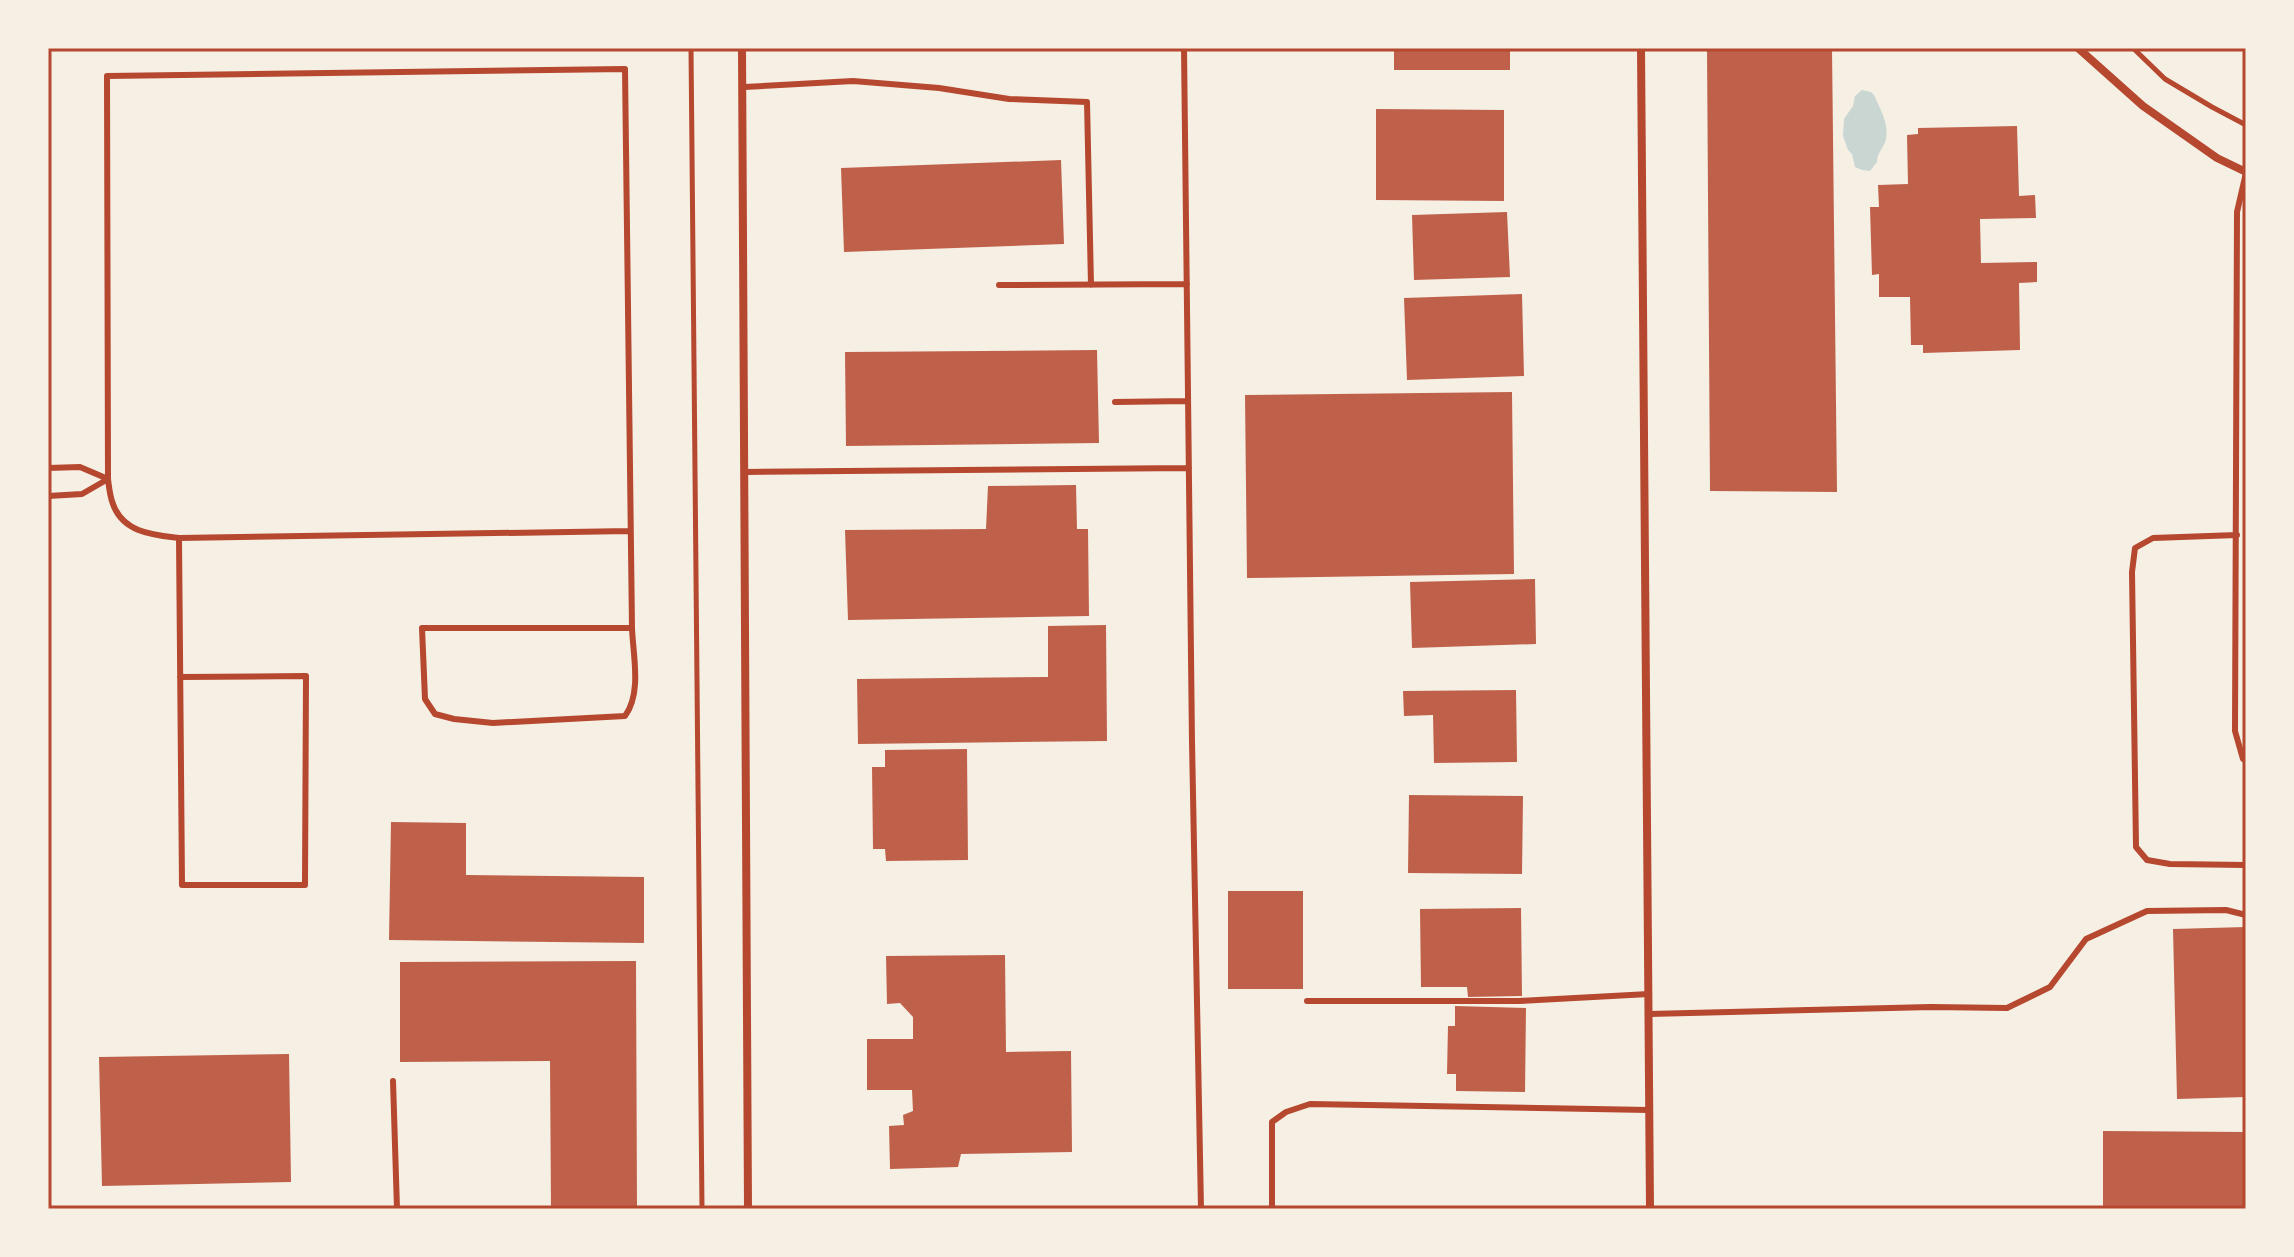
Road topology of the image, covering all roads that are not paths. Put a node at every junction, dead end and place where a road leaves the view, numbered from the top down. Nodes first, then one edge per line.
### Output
1 (742, 48) edge
2 (1184, 48) edge
3 (1641, 48) edge
4 (2078, 48) edge
5 (744, 87) junction
6 (2246, 173) edge
7 (1187, 284) junction
8 (999, 285) dead end
9 (1091, 285) junction
10 (1188, 401) junction
11 (1115, 402) dead end
12 (48, 468) edge
13 (1189, 468) junction
14 (744, 472) junction
15 (108, 479) junction
16 (48, 496) edge
17 (630, 531) junction
18 (2237, 535) junction
19 (179, 538) junction
20 (632, 628) junction
21 (180, 677) junction
22 (2246, 759) edge
23 (2246, 865) edge
24 (2246, 915) edge
25 (1649, 994) junction
26 (1307, 1001) dead end
27 (1649, 1014) junction
28 (393, 1081) dead end
29 (1649, 1110) junction
30 (397, 1209) edge
31 (748, 1209) edge
32 (1201, 1209) edge
33 (1272, 1209) edge
34 (1650, 1209) edge

1 - 5 street
2 - 7 lane
3 - 25 street
4 - 6 street
5 - 9 lane
5 - 14 street
6 - 18 lane
7 - 9 lane
7 - 10 lane
8 - 9 lane
10 - 11 lane
10 - 13 lane
12 - 15 lane
13 - 14 lane
13 - 32 lane
14 - 31 street
15 - 16 lane
15 - 17 lane
15 - 19 lane
17 - 19 lane
17 - 20 lane
18 - 22 lane
18 - 23 lane
19 - 21 lane
20 - 20 lane
21 - 21 lane
24 - 27 lane
25 - 26 lane
25 - 27 street
27 - 29 street
28 - 30 lane
29 - 33 lane
29 - 34 street

